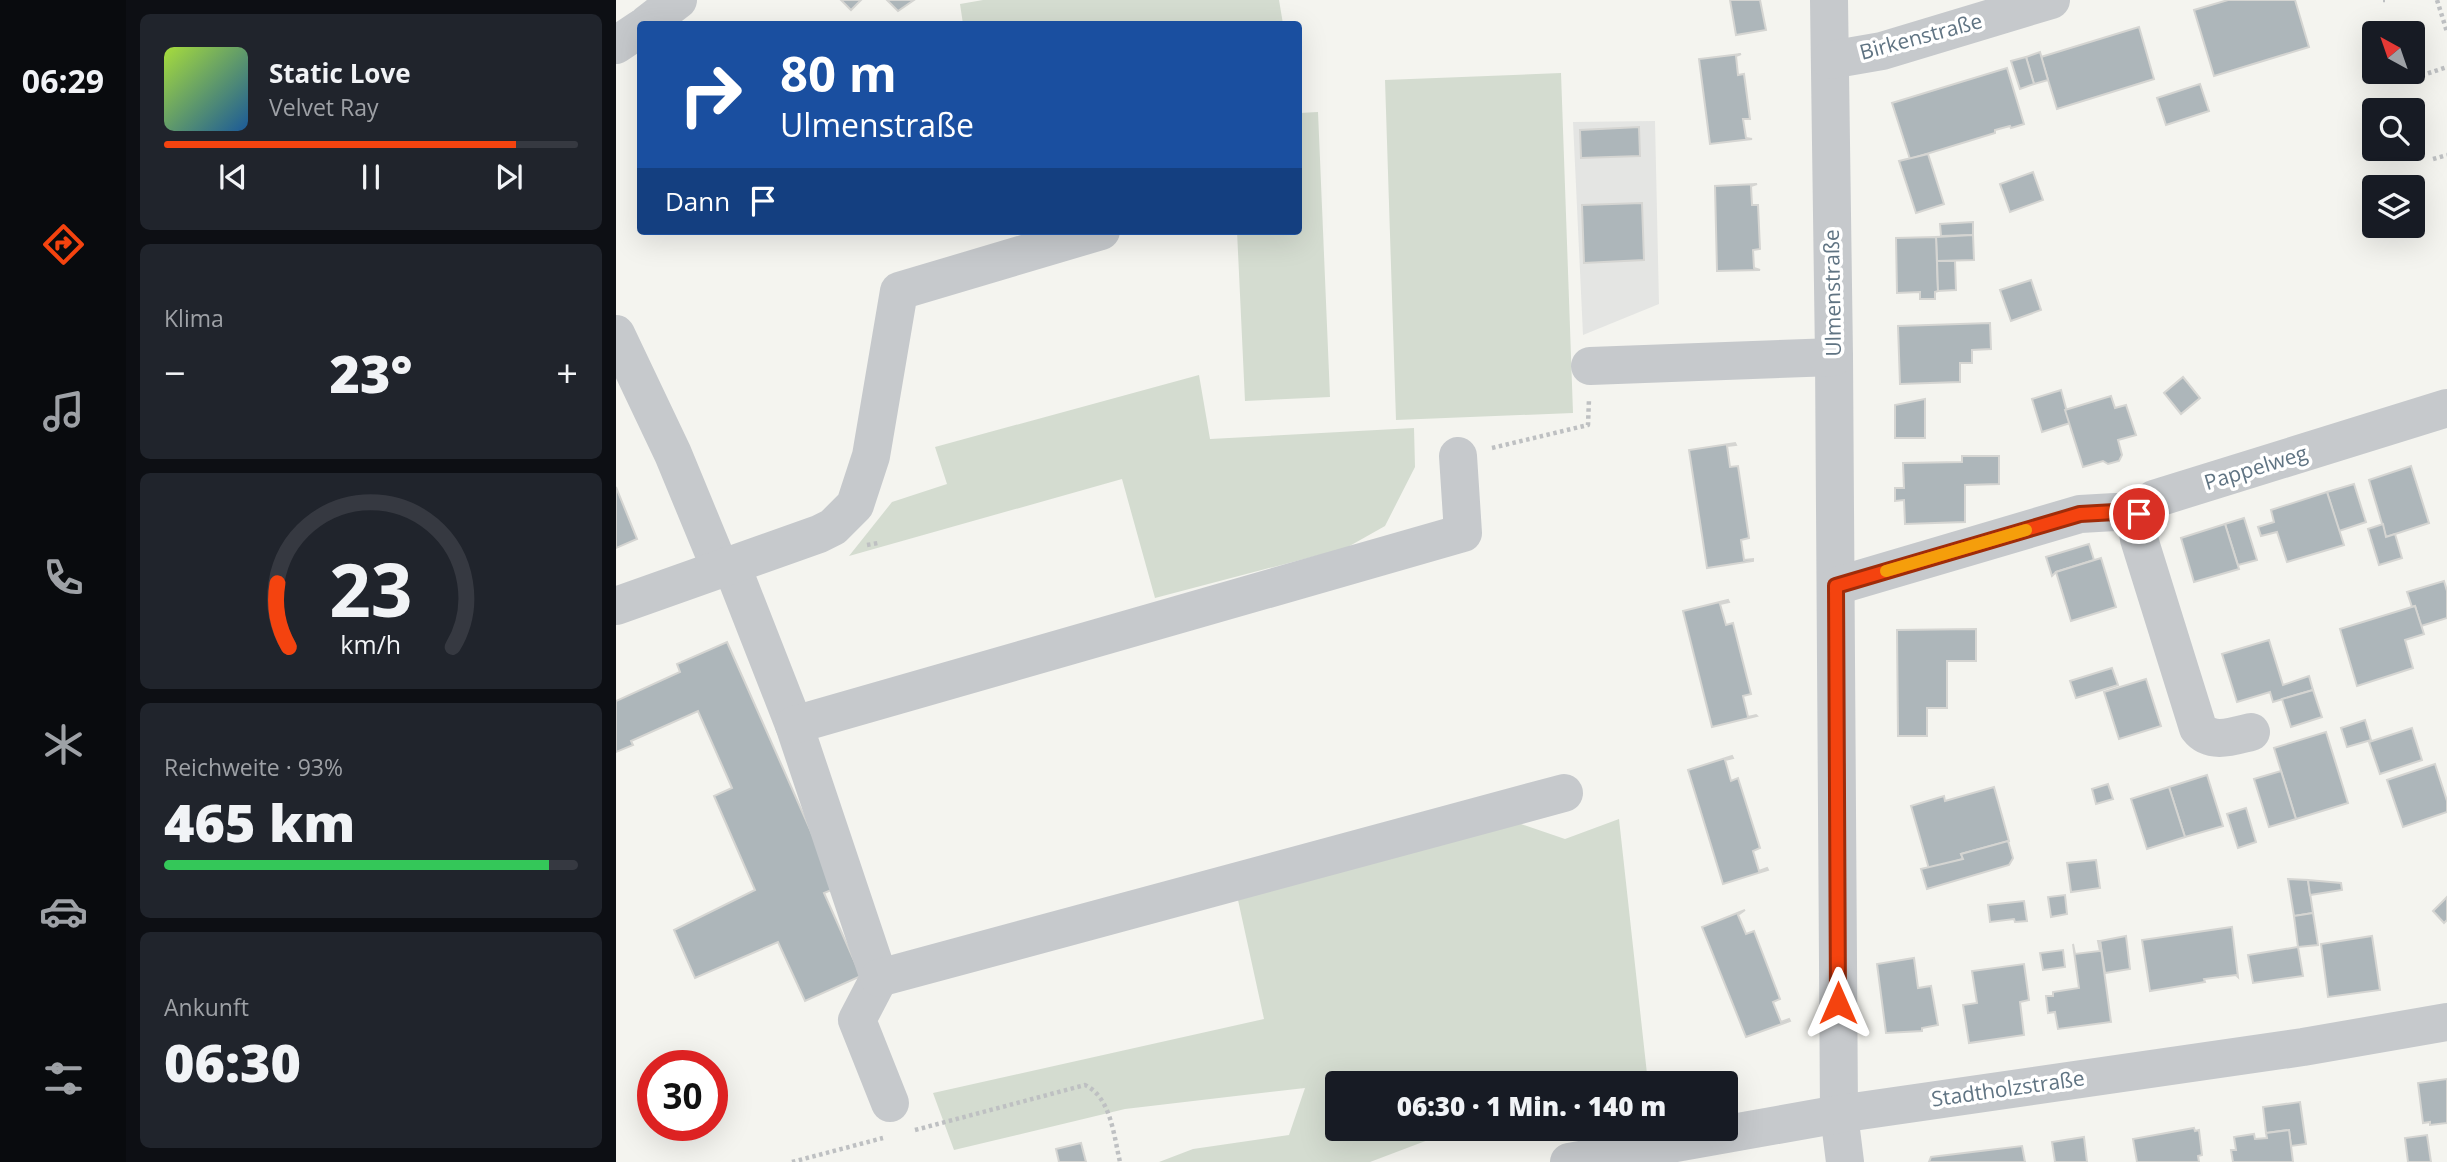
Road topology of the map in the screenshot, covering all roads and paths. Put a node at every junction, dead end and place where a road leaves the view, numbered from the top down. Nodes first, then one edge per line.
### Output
1 (678, 0) edge
2 (1829, 0) edge
3 (2051, 0) edge
4 (2437, 0) edge
5 (651, 21) edge
6 (637, 31) edge
7 (2447, 32) edge
8 (616, 45) edge
9 (1830, 60) junction
10 (2447, 67) edge
11 (2426, 73) edge
12 (2447, 155) edge
13 (2433, 159) dead end
14 (1088, 235) edge
15 (616, 334) edge
16 (1834, 358) junction
17 (1590, 366) joint
18 (2447, 408) edge
19 (1458, 456) joint
20 (2139, 514) junction
21 (726, 566) junction
22 (1836, 586) junction
23 (616, 606) edge
24 (794, 725) junction
25 (2251, 732) dead end
26 (1564, 793) dead end
27 (879, 978) junction
28 (2447, 1022) edge
29 (1839, 1114) junction
30 (896, 1124) junction
31 (792, 1162) edge
32 (1120, 1162) edge
33 (1569, 1162) edge
34 (1845, 1162) edge

1 - 5 street
2 - 9 street, Ulmenstraße
3 - 9 street, Birkenstraße
4 - 7 path
6 - 8 street
9 - 16 street, Ulmenstraße
10 - 11 path
12 - 13 path
14 - 21 street
15 - 21 street
16 - 17 street
16 - 22 street, Ulmenstraße
17 - 19 path
18 - 20 street, Pappelweg
19 - 24 street
20 - 22 street
20 - 25 street
21 - 23 street
21 - 24 street
22 - 29 street, Ulmenstraße
24 - 27 street
26 - 27 street
27 - 30 street
28 - 29 street, Stadtholzstraße
29 - 33 street, Stadtholzstraße
29 - 34 street, Ulmenstraße
30 - 31 path
30 - 32 path

